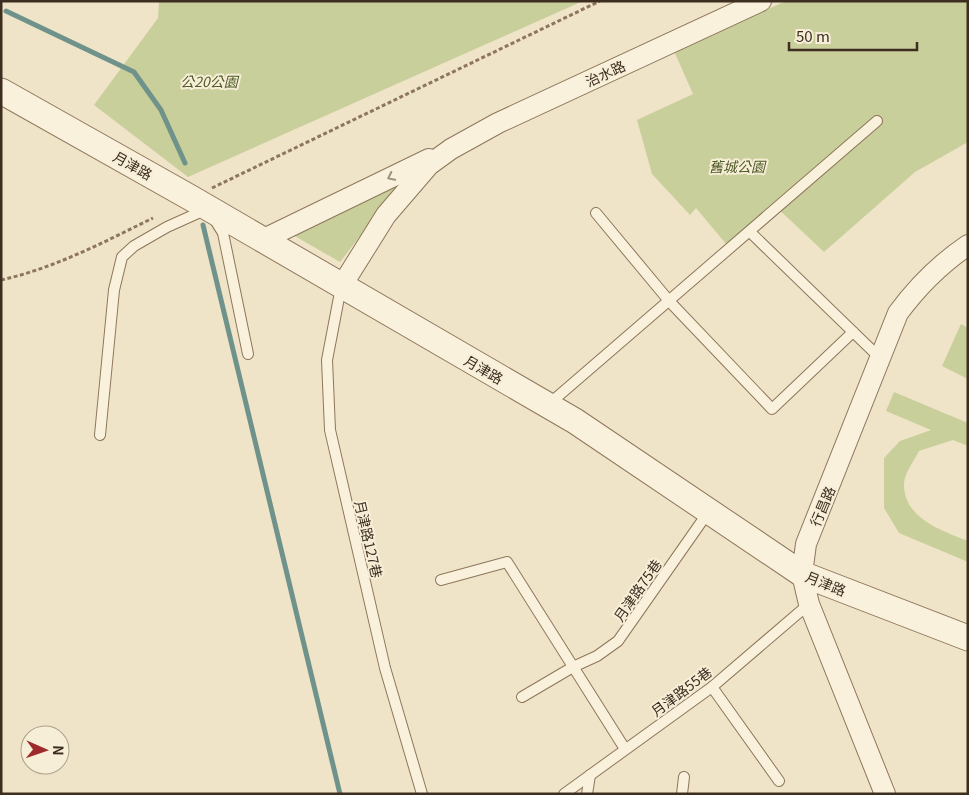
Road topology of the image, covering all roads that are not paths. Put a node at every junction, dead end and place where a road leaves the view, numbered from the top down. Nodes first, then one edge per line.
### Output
1 (761, 1) edge
2 (1, 91) edge
3 (878, 121) dead end
4 (451, 148) junction
5 (200, 203) junction
6 (596, 212) dead end
7 (750, 232) junction
8 (262, 240) junction
9 (968, 245) edge
10 (341, 287) junction
11 (670, 302) junction
12 (853, 332) junction
13 (248, 354) dead end
14 (880, 358) junction
15 (548, 405) junction
16 (100, 435) dead end
17 (708, 511) junction
18 (802, 574) junction
19 (441, 580) dead end
20 (809, 604) junction
21 (968, 638) edge
22 (573, 667) junction
23 (712, 687) junction
24 (522, 697) dead end
25 (625, 750) junction
26 (590, 775) junction
27 (684, 777) dead end
28 (779, 781) dead end
29 (883, 793) edge
30 (422, 794) edge
31 (564, 794) edge
32 (587, 794) edge
33 (682, 794) edge

1 - 4 street, 治水路
2 - 5 street, 月津路
3 - 7 lane
4 -> 8 street, 治水路
4 - 10 street, 治水路
5 - 8 street, 月津路
5 - 13 lane
5 - 16 lane
6 - 11 lane
7 - 11 lane
7 - 12 lane
8 - 10 street, 月津路
9 - 14 street, 行昌路
10 - 15 street, 月津路
10 - 30 lane, 月津路127巷
11 - 12 lane
11 - 15 lane
12 - 14 lane
14 - 18 street, 行昌路
15 - 17 street, 月津路
17 - 18 street, 月津路
17 - 22 lane, 月津路75巷
18 - 20 street, 行昌路
18 - 21 street, 月津路
19 - 22 lane
20 - 23 lane, 月津路55巷
20 - 29 street, 行昌路
22 - 24 lane, 月津路75巷
22 - 25 lane
23 - 25 lane, 月津路55巷
23 - 28 lane
25 - 26 lane, 月津路55巷
26 - 31 lane, 月津路55巷
26 - 32 lane
27 - 33 lane

